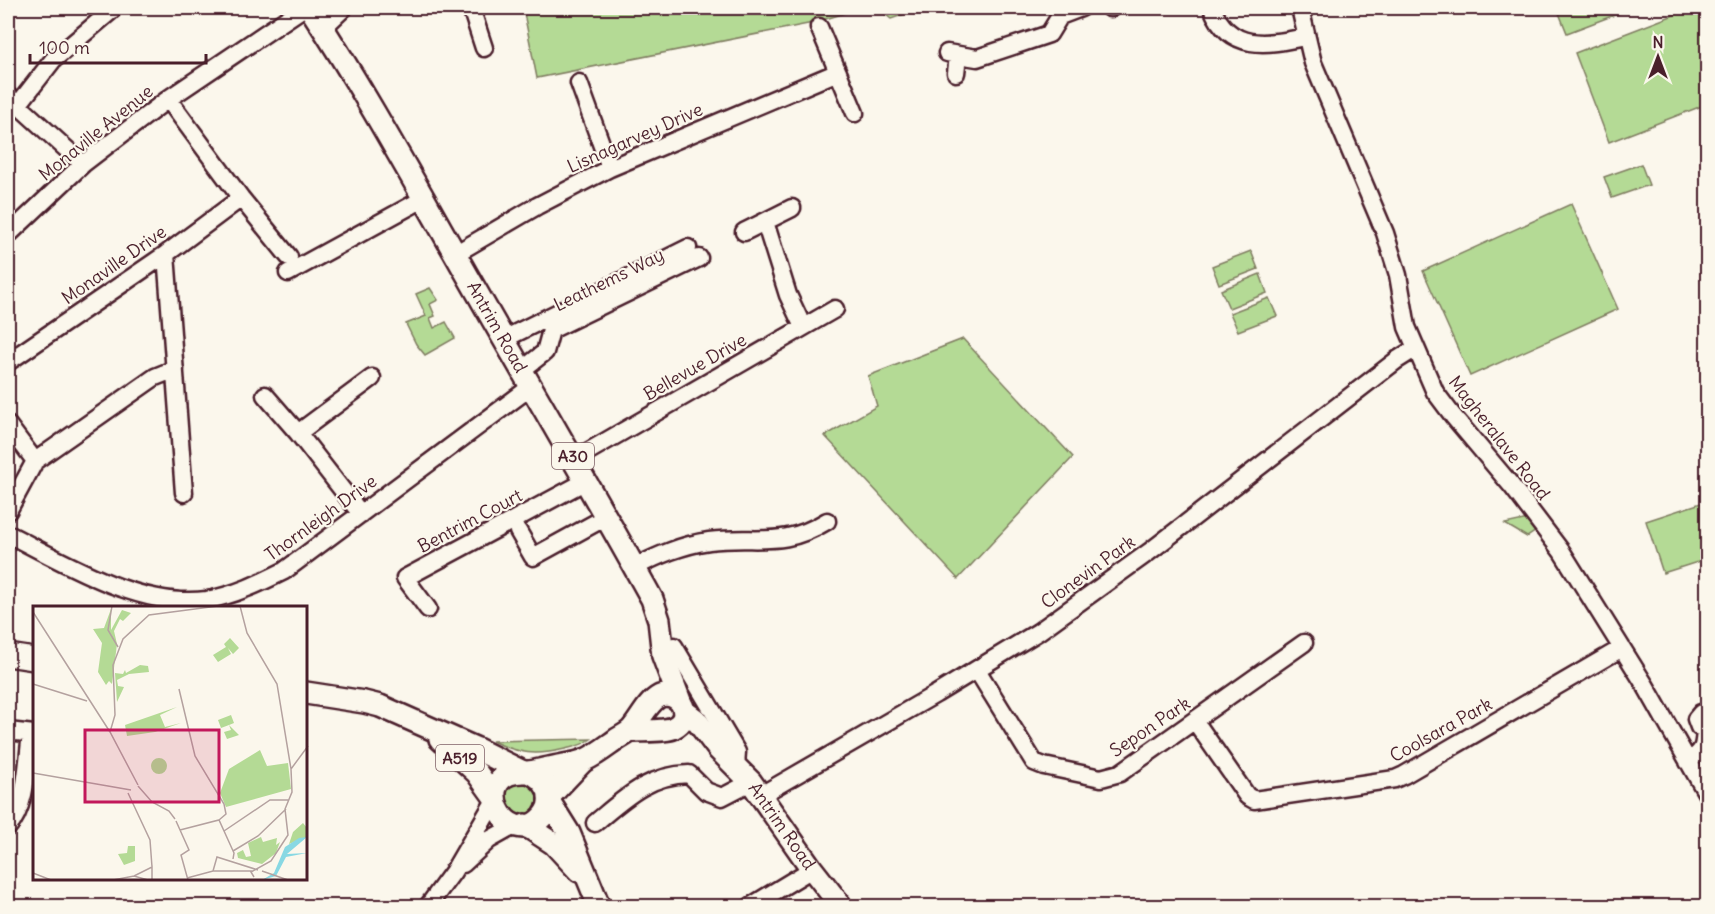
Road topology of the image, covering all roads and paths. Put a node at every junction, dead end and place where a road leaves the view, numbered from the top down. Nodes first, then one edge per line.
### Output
1 (112, 8) edge
2 (303, 8) edge
3 (310, 8) edge
4 (344, 8) edge
5 (471, 8) edge
6 (1081, 8) edge
7 (1212, 8) edge
8 (1300, 8) edge
9 (819, 27) dead end
10 (323, 28) junction
11 (1305, 37) junction
12 (484, 48) dead end
13 (838, 72) junction
14 (956, 73) dead end
15 (579, 83) dead end
16 (168, 99) junction
17 (13, 100) edge
18 (855, 113) dead end
19 (83, 164) junction
20 (610, 168) junction
21 (241, 198) junction
22 (425, 198) junction
23 (792, 208) dead end
24 (765, 222) junction
25 (744, 232) dead end
26 (8, 235) edge
27 (166, 254) junction
28 (455, 254) junction
29 (835, 309) dead end
30 (803, 327) junction
31 (504, 339) junction
32 (1416, 348) junction
33 (8, 362) edge
34 (175, 369) junction
35 (372, 378) dead end
36 (527, 378) junction
37 (265, 395) dead end
38 (8, 425) edge
39 (298, 433) junction
40 (575, 459) junction
41 (35, 461) junction
42 (586, 481) junction
43 (184, 493) dead end
44 (8, 511) edge
45 (361, 514) junction
46 (606, 517) junction
47 (827, 521) dead end
48 (518, 531) dead end
49 (8, 534) edge
50 (634, 567) junction
51 (428, 609) dead end
52 (1304, 643) dead end
53 (1623, 648) junction
54 (668, 651) junction
55 (8, 655) edge
56 (33, 659) edge
57 (977, 670) junction
58 (308, 693) edge
59 (703, 694) junction
60 (650, 705) junction
61 (682, 706) junction
62 (1195, 721) junction
63 (420, 723) junction
64 (1707, 723) edge
65 (664, 729) junction
66 (8, 731) edge
67 (630, 731) junction
68 (33, 734) edge
69 (718, 749) junction
70 (584, 760) junction
71 (1689, 762) junction
72 (736, 765) junction
73 (525, 771) junction
74 (756, 789) junction
75 (1707, 796) edge
76 (495, 799) junction
77 (549, 799) junction
78 (595, 823) dead end
79 (520, 825) junction
80 (8, 827) edge
81 (812, 869) junction
82 (453, 872) junction
83 (588, 880) junction
84 (428, 906) edge
85 (599, 906) edge
86 (751, 906) edge
87 (842, 906) edge

1 - 17 street
2 - 16 street, Monaville Avenue
3 - 10 main road, Antrim Road / A30
4 - 10 street
5 - 12 street
6 - 14 street
7 - 11 street
8 - 11 street, Magheralave Road
9 - 13 street
10 - 22 main road, Antrim Road / A30
11 - 32 street, Magheralave Road
13 - 18 street
13 - 20 street, Lisnagarvey Drive
15 - 20 street
16 - 19 street, Monaville Avenue
16 - 21 street
17 - 19 street
19 - 26 street, Monaville Avenue
20 - 28 street, Lisnagarvey Drive
21 - 22 street
21 - 27 street, Monaville Drive
22 - 28 main road, Antrim Road / A30
23 - 24 street
24 - 25 street
24 - 30 street
27 - 33 street, Monaville Drive
27 - 34 street
28 - 31 main road, Antrim Road / A30
29 - 30 street, Bellevue Drive
30 - 40 street, Bellevue Drive
31 - 36 main road, Antrim Road / A30
31 - 36 street, Leathems Way
32 - 53 street, Magheralave Road
32 - 57 street, Clonevin Park
34 - 41 street
34 - 43 street
35 - 39 street
36 - 40 main road, Antrim Road / A30
36 - 45 street, Thornleigh Drive
37 - 39 street
38 - 41 street
39 - 45 street
40 - 42 main road, Antrim Road / A30
41 - 44 street
42 - 46 main road, Antrim Road / A30
42 - 51 street, Bentrim Court
45 - 49 street, Thornleigh Drive
46 - 48 street, Bentrim Court
46 - 50 main road, Antrim Road / A30
47 - 50 street
50 - 54 main road, Antrim Road / A30
52 - 62 street, Sepon Park
53 - 62 street, Coolsara Park
53 - 71 street, Magheralave Road
54 - 59 street
54 - 60 main road, Antrim Road / A30
54 - 61 main road, Antrim Road / A30
55 - 56 main road
57 - 62 street, Sepon Park
57 - 74 street, Clonevin Park
58 - 63 main road, A519
59 - 61 street
59 - 72 street
60 - 61 main road
60 - 65 main road
60 - 67 main road, A30
61 - 65 main road
61 - 69 main road, Antrim Road / A30
63 - 73 main road, A519
63 - 76 main road, A519
64 - 71 street
65 - 67 main road, A30
65 - 69 main road, Antrim Road / A30
66 - 68 street
67 - 70 main road, A30
68 - 80 street
69 - 72 main road, Antrim Road / A30
70 - 73 main road, A30
70 - 77 main road, A30
71 - 75 street, Magheralave Road
72 - 74 main road, Antrim Road / A30
73 - 76 main road, A519
73 - 77 main road, A519
74 - 78 street, Clonevin Park
74 - 81 main road, Antrim Road / A30
76 - 79 main road, A519
76 - 82 street
77 - 79 main road
77 - 83 main road, A519
79 - 82 street
79 - 83 main road, A519
81 - 86 street
81 - 87 main road, Antrim Road / A30
82 - 84 street
83 - 85 main road, A519

